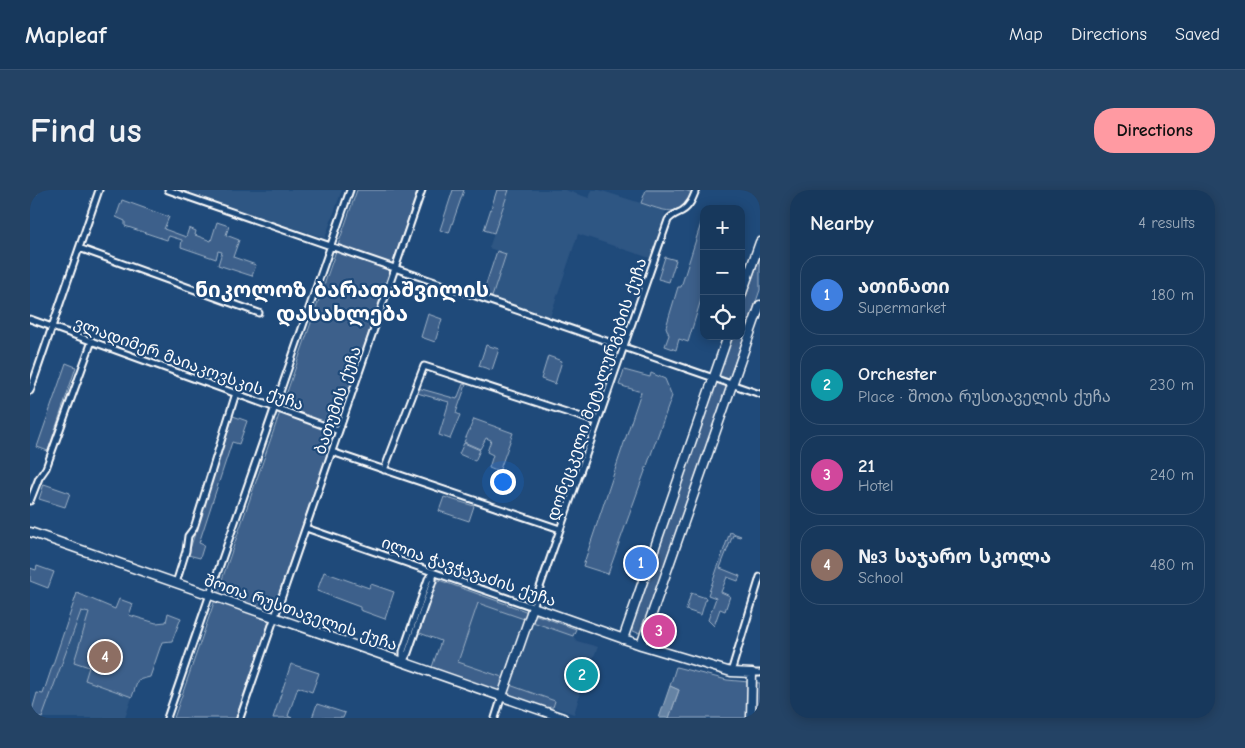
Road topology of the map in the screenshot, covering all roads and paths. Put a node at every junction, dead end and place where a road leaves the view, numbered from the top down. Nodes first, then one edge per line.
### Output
1 (34, 190) edge
2 (99, 190) edge
3 (168, 190) edge
4 (350, 190) edge
5 (422, 190) edge
6 (696, 190) edge
7 (30, 194) edge
8 (760, 242) edge
9 (331, 246) junction
10 (79, 248) junction
11 (395, 268) junction
12 (741, 295) edge
13 (760, 305) edge
14 (259, 313) dead end
15 (30, 319) edge
16 (52, 327) junction
17 (727, 340) edge
18 (92, 341) junction
19 (623, 347) junction
20 (713, 378) junction
21 (732, 385) junction
22 (30, 391) edge
23 (236, 393) junction
24 (760, 394) edge
25 (275, 407) junction
26 (597, 422) junction
27 (339, 431) junction
28 (332, 452) junction
29 (384, 470) junction
30 (30, 501) edge
31 (306, 528) junction
32 (560, 529) junction
33 (30, 532) edge
34 (433, 572) junction
35 (760, 577) edge
36 (176, 583) junction
37 (210, 595) junction
38 (533, 608) junction
39 (275, 618) junction
40 (624, 639) junction
41 (641, 646) junction
42 (403, 662) junction
43 (731, 672) junction
44 (756, 673) edge
45 (502, 696) junction
46 (167, 718) edge
47 (240, 718) edge
48 (495, 718) edge
49 (563, 718) edge
50 (751, 718) edge

1 - 7 street
2 - 10 street
3 - 9 street
4 - 9 street
5 - 11 street, ბათუმის ქუჩა
6 - 19 street, დონეცკელი მეტალურგების ქუჩა
8 - 12 street
9 - 11 street
9 - 25 street
10 - 14 street
10 - 16 street
11 - 19 street
11 - 27 street, ბათუმის ქუჩა
13 - 21 street
15 - 16 street, ვლადიმერ მაიაკოვსკის ქუჩა
16 - 18 street, ვლადიმერ მაიაკოვსკის ქუჩა
16 - 22 street
17 - 20 street
18 - 23 street, ვლადიმერ მაიაკოვსკის ქუჩა
18 - 30 street
19 - 20 street
19 - 26 street, დონეცკელი მეტალურგების ქუჩა
20 - 21 street
20 - 40 street
21 - 24 street
21 - 41 street
23 - 25 street, ვლადიმერ მაიაკოვსკის ქუჩა
23 - 36 street
25 - 27 street, ვლადიმერ მაიაკოვსკის ქუჩა
25 - 37 street
26 - 29 street
26 - 32 street, დონეცკელი მეტალურგების ქუჩა
27 - 28 street, ბათუმის ქუჩა
28 - 29 street
28 - 31 street, ბათუმის ქუჩა
29 - 32 street
31 - 34 street, ილია ჭავჭავაძის ქუჩა
31 - 39 street, ბათუმის ქუჩა
32 - 38 street, დონეცკელი მეტალურგების ქუჩა
33 - 36 street, შოთა რუსთაველის ქუჩა
34 - 38 street, ილია ჭავჭავაძის ქუჩა
34 - 42 street
35 - 43 street
36 - 37 street, შოთა რუსთაველის ქუჩა
37 - 39 street, შოთა რუსთაველის ქუჩა
37 - 46 street
38 - 40 street, ილია ჭავჭავაძის ქუჩა
38 - 45 street
39 - 42 street, შოთა რუსთაველის ქუჩა
39 - 47 street, ბათუმის ქუჩა
40 - 41 street, ილია ჭავჭავაძის ქუჩა
41 - 43 street, ილია ჭავჭავაძის ქუჩა
42 - 45 street, შოთა რუსთაველის ქუჩა
43 - 44 street, ილია ჭავჭავაძის ქუჩა
44 - 50 street
45 - 48 street
45 - 49 street, შოთა რუსთაველის ქუჩა

